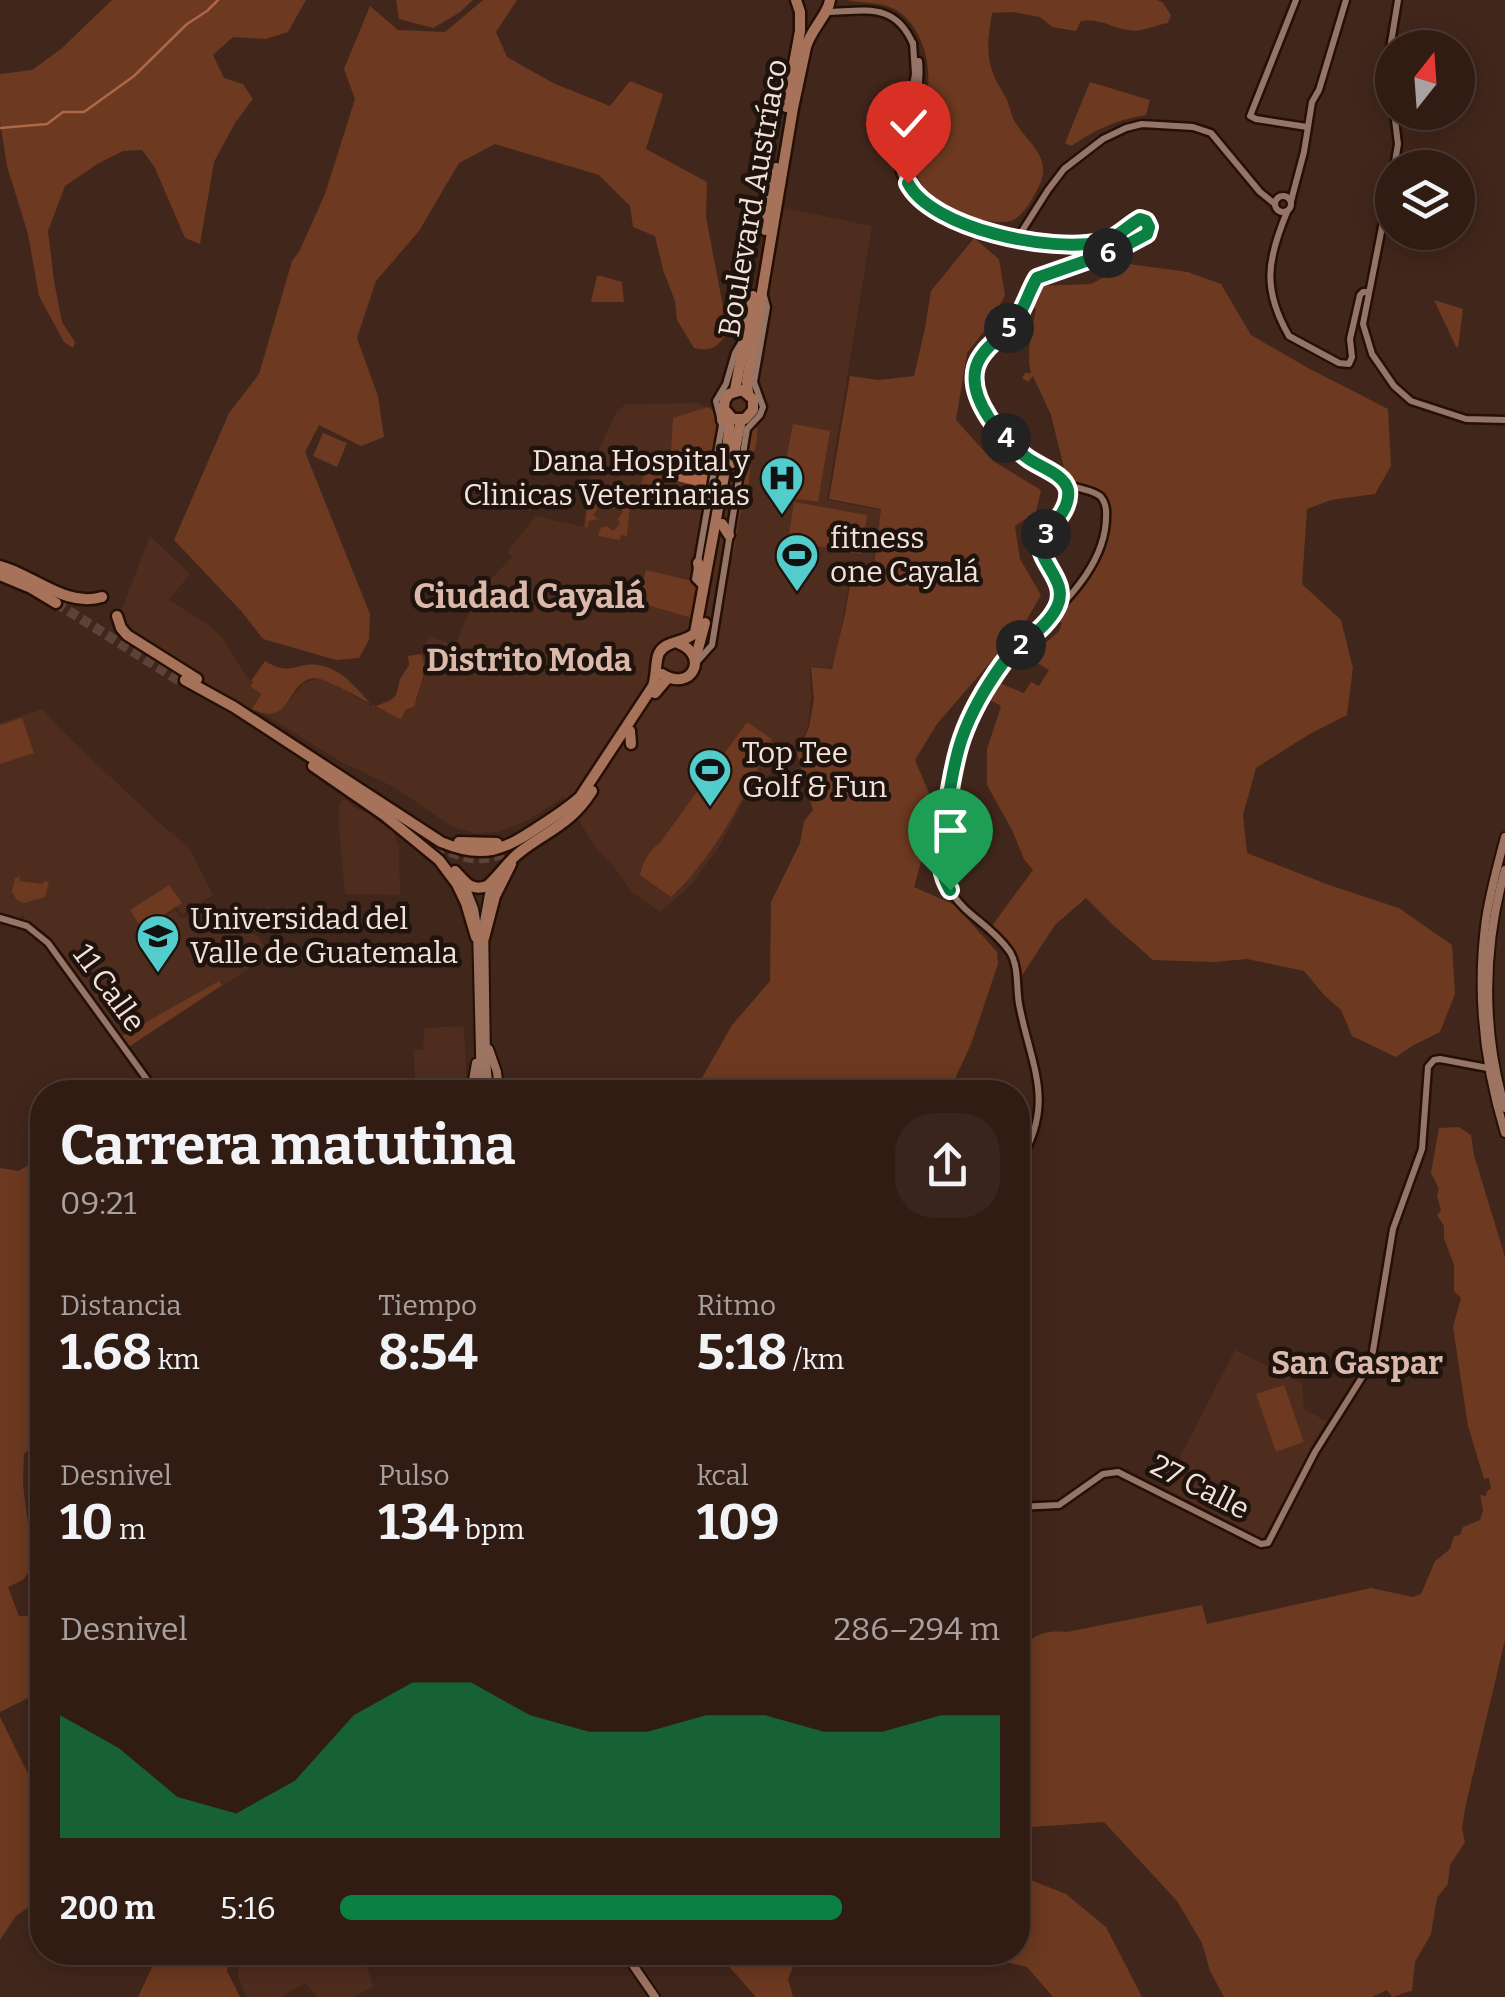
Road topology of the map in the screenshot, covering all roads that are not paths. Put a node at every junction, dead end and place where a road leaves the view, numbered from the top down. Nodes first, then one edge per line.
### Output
1 (1296, 0) edge
2 (1346, 0) edge
3 (1398, 0) edge
4 (798, 6) edge
5 (827, 8) edge
6 (1393, 30) edge
7 (1306, 127) junction
8 (1300, 174) junction
9 (1280, 204) junction
10 (1030, 220) junction
11 (1004, 236) junction
12 (1021, 240) junction
13 (1034, 243) junction
14 (1377, 250) edge
15 (761, 290) junction
16 (1368, 292) junction
17 (746, 337) junction
18 (735, 390) junction
19 (748, 393) junction
20 (758, 407) junction
21 (729, 417) junction
22 (1505, 420) edge
23 (718, 452) junction
24 (743, 453) junction
25 (729, 463) junction
26 (1063, 480) junction
27 (1075, 487) junction
28 (1067, 494) junction
29 (714, 526) junction
30 (729, 535) junction
31 (698, 563) junction
32 (0, 570) edge
33 (1056, 578) junction
34 (1080, 584) junction
35 (704, 588) junction
36 (102, 597) dead end
37 (58, 601) tunnel mouth
38 (1056, 608) junction
39 (117, 616) dead end
40 (677, 643) junction
41 (695, 663) junction
42 (658, 667) junction
43 (668, 678) junction
44 (238, 709) junction
45 (630, 725) junction
46 (611, 730) dead end
47 (631, 744) dead end
48 (576, 787) dead end
49 (591, 792) junction
50 (581, 806) junction
51 (384, 815) junction
52 (567, 815) dead end
53 (411, 830) tunnel mouth
54 (530, 833) junction
55 (430, 834) junction
56 (1505, 836) edge
57 (550, 838) dead end
58 (420, 842) junction
59 (478, 851) junction
60 (1505, 870) edge
61 (498, 877) junction
62 (462, 879) junction
63 (0, 918) edge
64 (480, 938) junction
65 (478, 1009) junction
66 (487, 1043) junction
67 (1491, 1069) junction
68 (147, 1080) edge
69 (473, 1080) edge
70 (481, 1080) edge
71 (488, 1080) edge
72 (498, 1080) edge
73 (1505, 1108) edge
74 (1505, 1133) edge
75 (1030, 1141) edge
76 (1030, 1506) edge
77 (633, 1965) edge
78 (655, 1997) edge

1 - 7 street
2 - 7 street
3 - 6 street
4 - 5 main road
4 - 17 main road, Boulevard Austríaco
5 - 11 street
5 - 15 main road, Boulevard Austríaco
7 - 8 street
8 - 9 street
8 - 9 street
9 - 10 street
9 - 16 street
10 - 11 street
10 - 12 street
10 - 13 street
11 - 12 street
12 - 13 street
13 - 26 street
14 - 16 street
15 - 19 main road, Boulevard Austríaco
15 - 20 street
16 - 22 street
17 - 18 main road, Boulevard Austríaco
17 - 21 street
18 - 19 main road
18 - 21 main road
19 - 20 main road
20 - 21 main road
20 - 24 street
21 - 23 street
21 - 25 main road
23 - 25 main road
23 - 29 street
24 - 25 main road
24 - 30 street
25 - 29 main road
26 - 27 street
26 - 28 street
27 - 28 street
27 - 34 street
28 - 33 street
29 - 30 main road
29 - 31 street
29 - 35 main road
29 - 41 main road
30 - 41 street
31 - 35 main road
31 - 35 street
32 - 36 main road
32 - 37 main road
33 - 34 street
33 - 38 street
34 - 38 street
35 - 40 main road
38 - 75 street
39 - 44 main road
40 - 41 main road
40 - 42 main road
41 - 43 main road
42 - 43 main road
42 - 45 main road
43 - 45 main road
44 - 51 main road
44 - 55 main road
45 - 46 main road
45 - 47 main road
45 - 49 main road
45 - 50 main road
48 - 50 main road
49 - 50 main road
49 - 52 main road
50 - 54 main road
50 - 61 main road
51 - 53 main road
51 - 58 main road
54 - 55 main road
54 - 59 main road
55 - 59 main road
56 - 67 main road
57 - 61 main road
58 - 62 main road
58 - 64 main road
59 - 61 main road
59 - 62 main road
60 - 67 main road
61 - 62 main road
61 - 64 main road
61 - 64 main road
62 - 64 main road
63 - 68 street, 11 Calle
64 - 65 main road
64 - 66 main road
65 - 69 main road
65 - 70 main road
66 - 71 main road
66 - 72 main road
67 - 73 main road
67 - 74 main road
67 - 76 street, 27 Calle
77 - 78 main road

